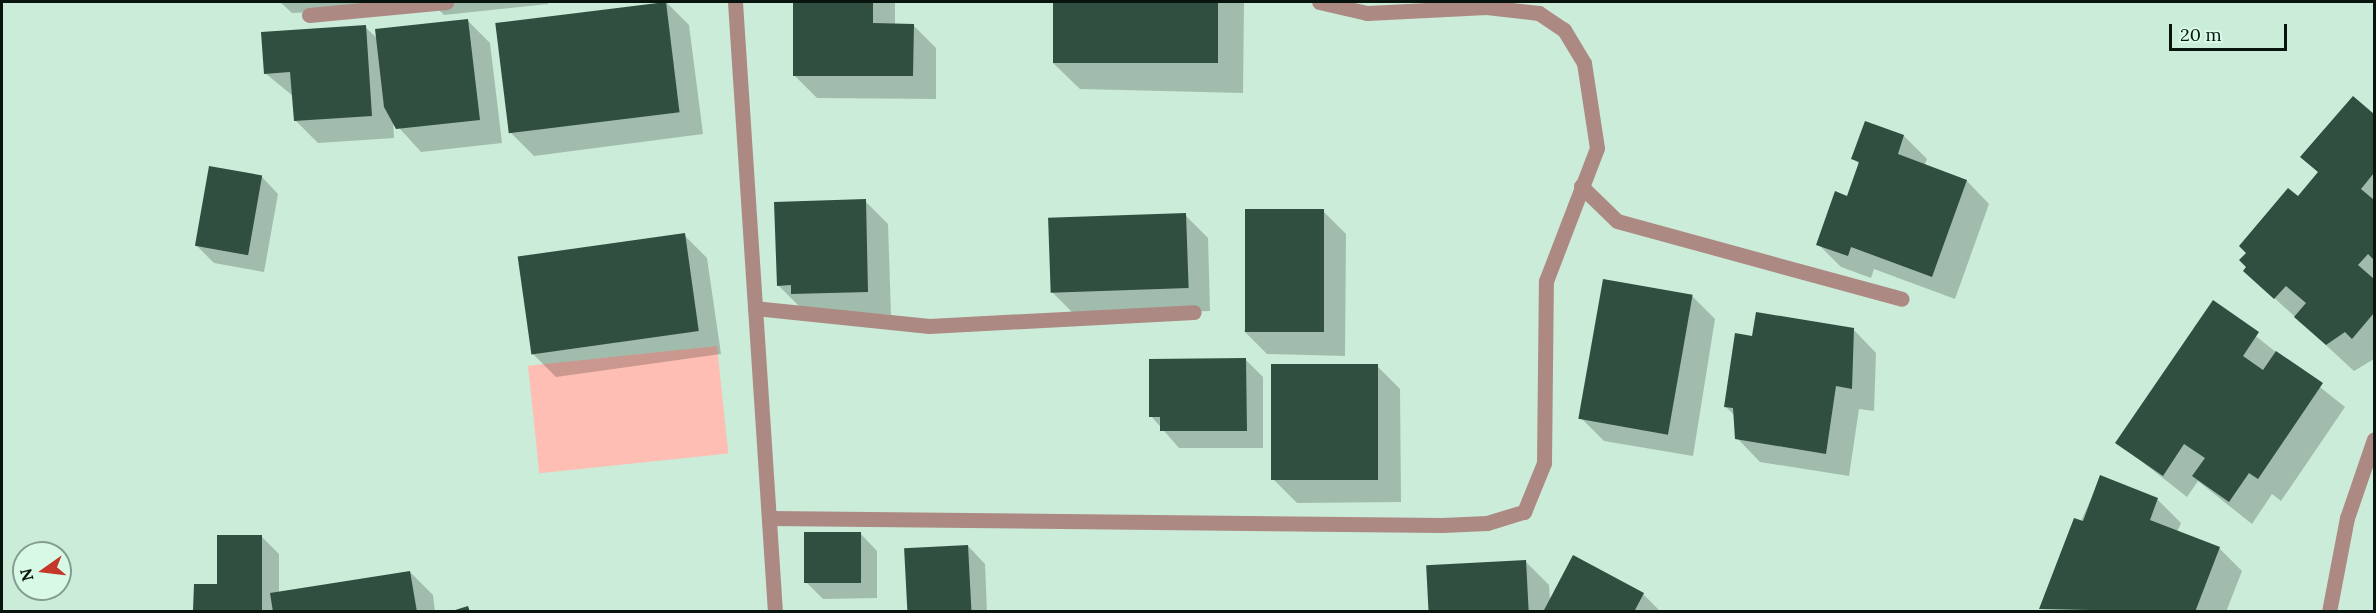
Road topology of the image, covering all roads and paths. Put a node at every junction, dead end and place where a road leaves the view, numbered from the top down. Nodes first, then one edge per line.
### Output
1 (446, 2) edge
2 (735, 2) edge
3 (1319, 2) edge
4 (309, 15) dead end
5 (1581, 186) junction
6 (1902, 298) dead end
7 (755, 308) junction
8 (1194, 312) dead end
9 (2374, 439) edge
10 (770, 518) junction
11 (775, 612) edge
12 (2329, 612) edge

1 - 4 street
2 - 7 street
3 - 5 street
5 - 6 street
5 - 10 street
7 - 8 street
7 - 10 street
9 - 12 street
10 - 11 street

